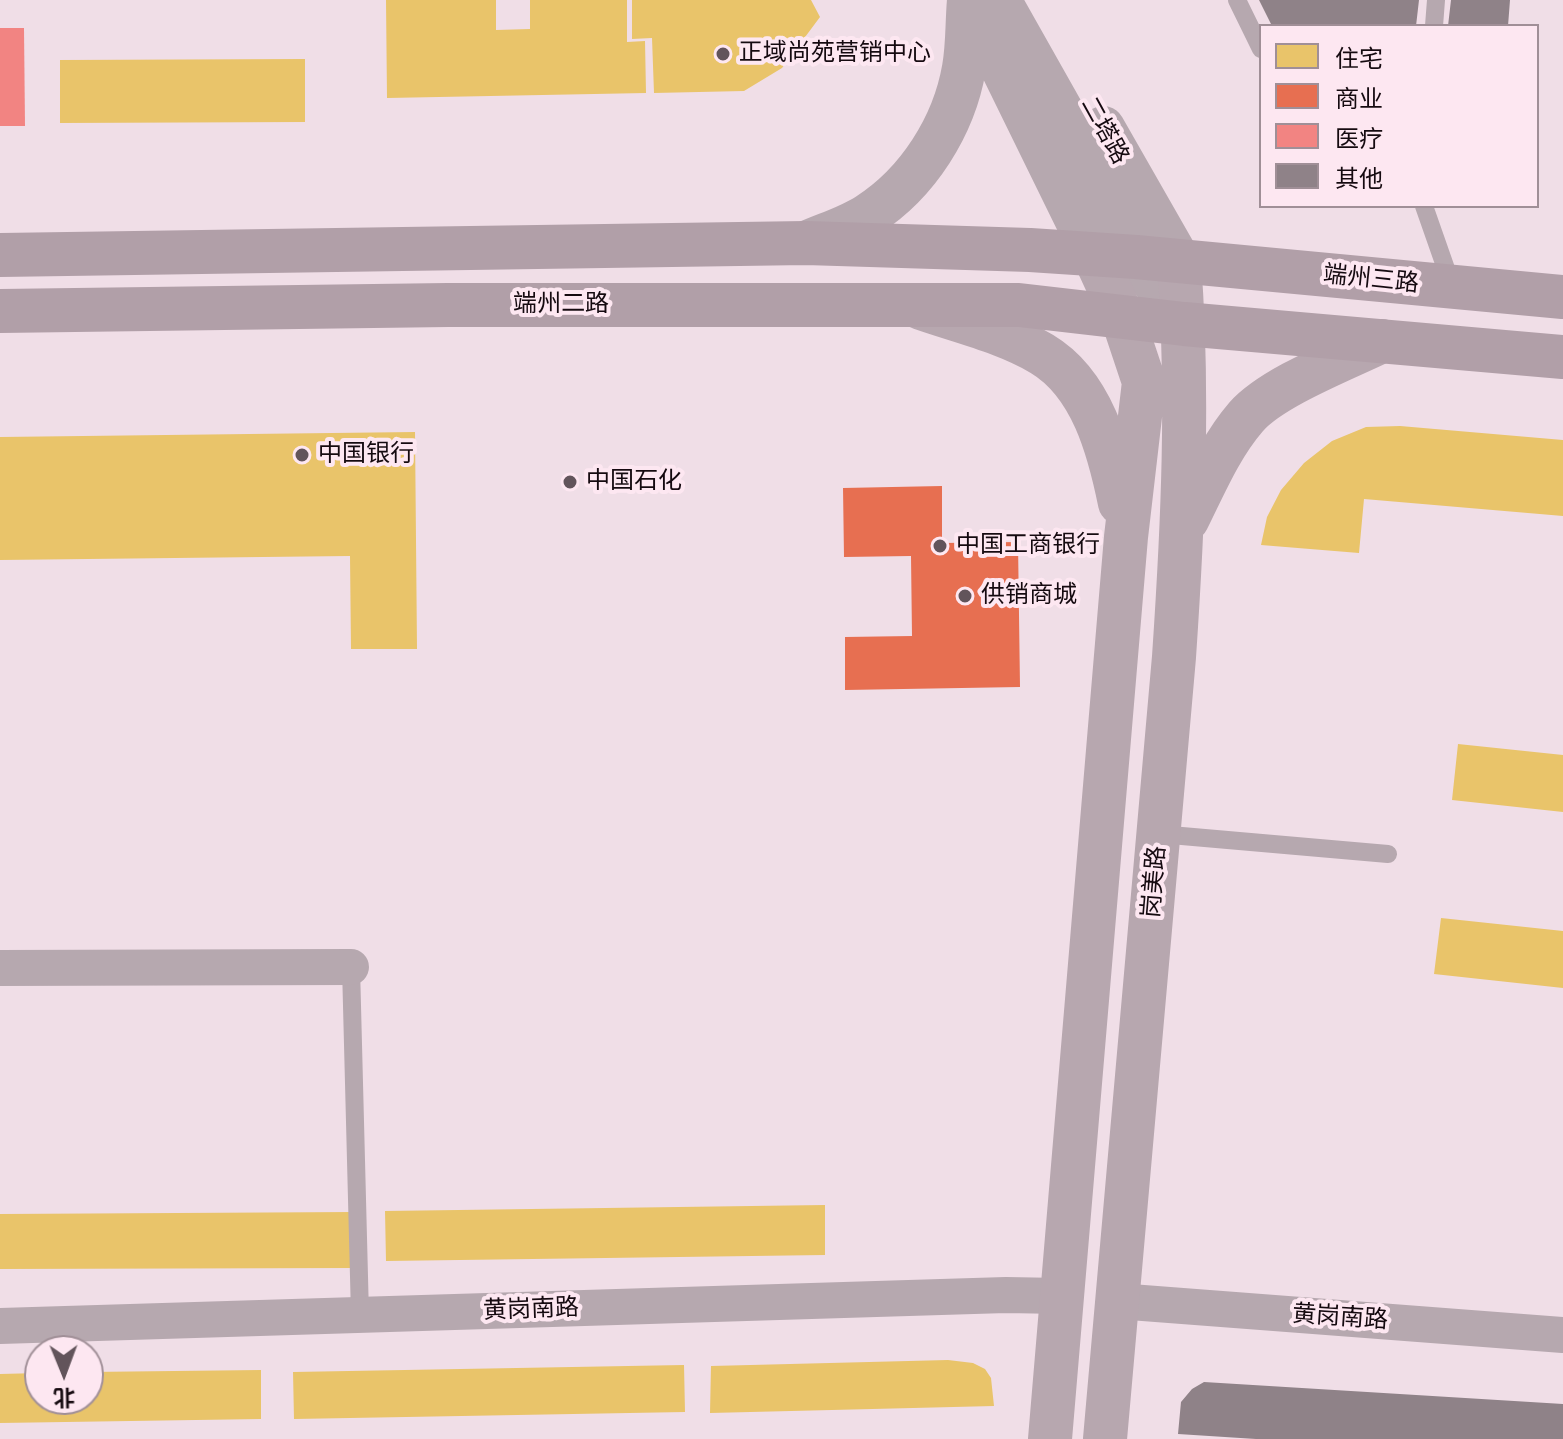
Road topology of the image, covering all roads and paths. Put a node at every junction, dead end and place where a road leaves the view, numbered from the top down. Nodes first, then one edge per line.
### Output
1 (969, 0) edge
2 (999, 0) edge
3 (1031, 0) edge
4 (1237, 0) edge
5 (1436, 0) edge
6 (1434, 24) edge
7 (1259, 45) edge
8 (1425, 208) edge
9 (806, 243) junction
10 (446, 248) junction
11 (0, 255) edge
12 (1115, 256) junction
13 (1179, 261) junction
14 (1453, 288) junction
15 (1563, 297) edge
16 (907, 303) junction
17 (448, 305) junction
18 (0, 311) edge
19 (1122, 316) junction
20 (1184, 324) junction
21 (1382, 341) junction
22 (1450, 347) junction
23 (1563, 357) edge
24 (1182, 530) junction
25 (1126, 537) junction
26 (1116, 653) junction
27 (1174, 657) junction
28 (1159, 834) junction
29 (1388, 854) dead end
30 (351, 967) joint
31 (0, 968) edge
32 (1061, 1296) junction
33 (1117, 1301) junction
34 (360, 1315) junction
35 (0, 1326) edge
36 (1563, 1335) edge
37 (1050, 1439) edge
38 (1105, 1439) edge

1 - 9 street
1 - 12 street
2 - 12 street, 二塔路
3 - 13 street, 二塔路
4 - 7 lane
5 - 6 lane
8 - 14 lane
9 - 10 main road
9 - 12 main road
10 - 11 main road
10 - 17 main road
12 - 13 main road, 端州三路
12 - 19 main road
12 - 20 street
13 - 14 main road, 端州三路
13 - 20 main road, 岗美路
14 - 15 main road, 端州三路
14 - 22 main road
16 - 17 main road, 端州二路
16 - 19 main road, 端州二路
16 - 25 main road
17 - 18 main road, 端州二路
19 - 20 main road, 端州二路
19 - 25 main road
20 - 21 main road
20 - 24 main road, 岗美路
21 - 22 main road
21 - 24 main road
22 - 23 main road
24 - 27 main road, 岗美路
25 - 26 main road
26 - 27 main road
26 - 32 main road
27 - 28 main road, 岗美路
28 - 29 lane
28 - 33 main road, 岗美路
30 - 31 street
30 - 34 lane
32 - 34 street, 黄岗南路
32 - 37 main road
33 - 36 street, 黄岗南路
33 - 38 main road, 岗美路
34 - 35 street, 黄岗南路

